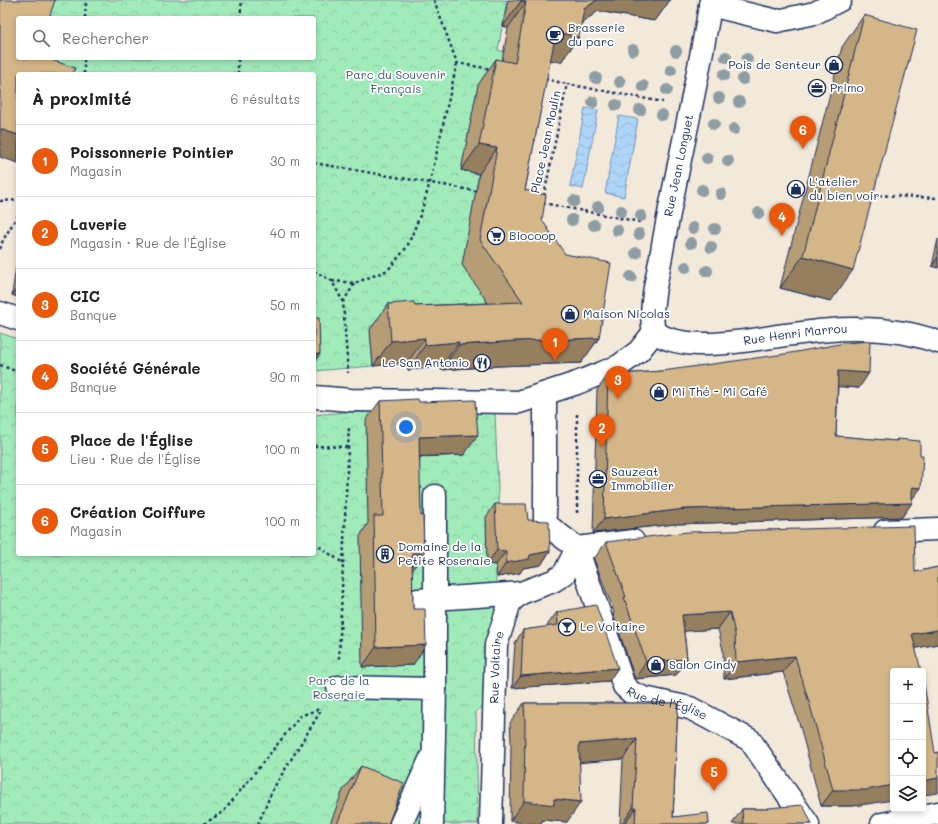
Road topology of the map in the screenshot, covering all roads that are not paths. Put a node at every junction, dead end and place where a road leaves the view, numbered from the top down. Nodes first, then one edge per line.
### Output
1 (840, 0) edge
2 (710, 2) edge
3 (0, 313) edge
4 (16, 318) edge
5 (654, 332) junction
6 (938, 342) edge
7 (545, 394) junction
8 (316, 397) edge
9 (435, 496) dead end
10 (938, 529) edge
11 (866, 531) edge
12 (652, 538) edge
13 (576, 548) junction
14 (521, 593) junction
15 (427, 599) junction
16 (338, 687) road end
17 (435, 689) junction
18 (433, 753) junction
19 (938, 813) edge
20 (401, 824) edge
21 (432, 824) edge
22 (491, 824) edge
23 (808, 824) edge
24 (882, 824) edge

1 - 2 street
2 - 5 street, Rue Jean Longuet
3 - 4 street
5 - 6 street, Rue Henri Marrou
5 - 7 street
7 - 8 street
7 - 13 street
9 - 15 street
10 - 11 street
12 - 13 street
13 - 14 street, Rue Voltaire
13 - 23 street, Rue de l'Église
14 - 15 street
14 - 22 street, Rue Voltaire
15 - 17 street
16 - 17 street
17 - 18 street
18 - 20 street
18 - 21 street
19 - 24 street

